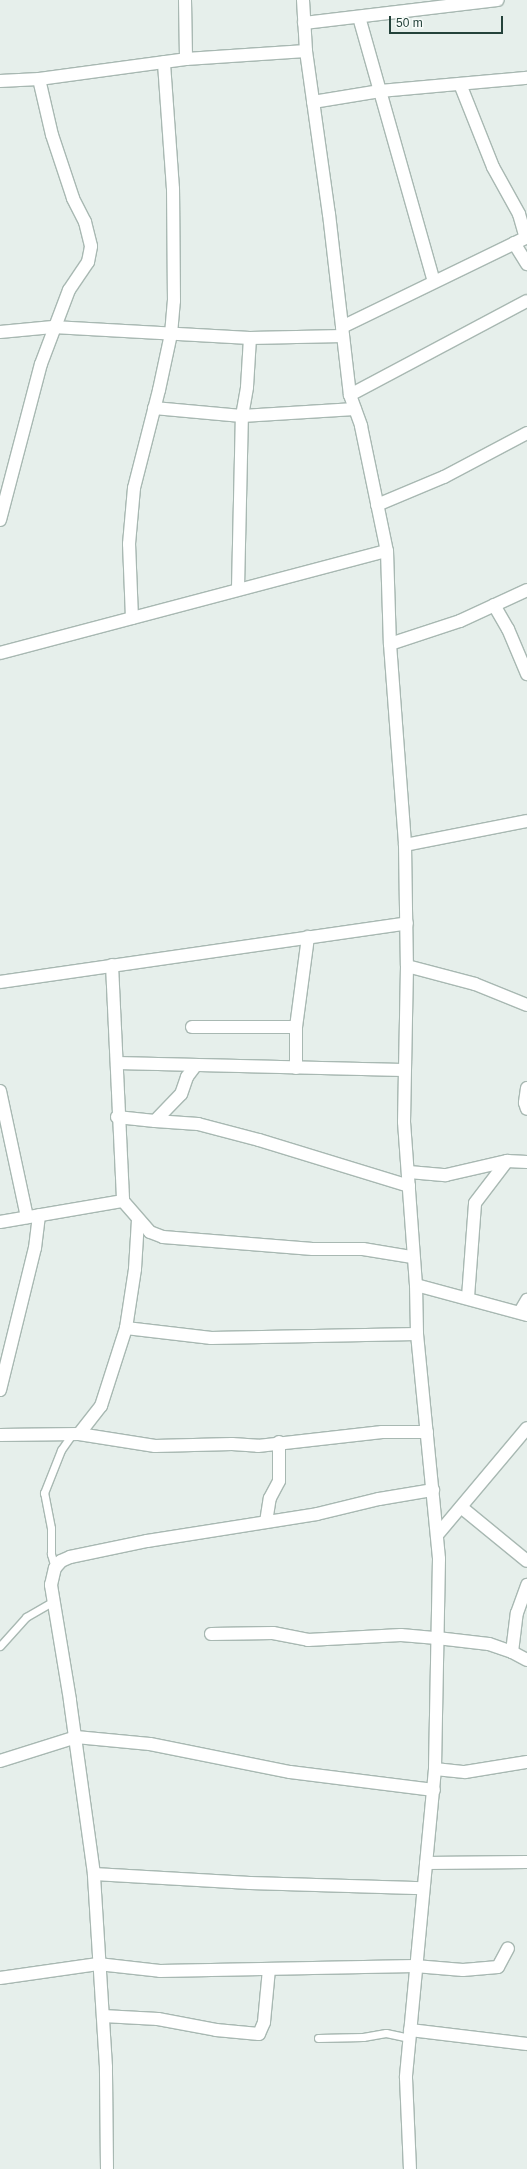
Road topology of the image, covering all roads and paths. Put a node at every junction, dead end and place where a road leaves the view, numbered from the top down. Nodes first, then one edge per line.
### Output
1 (185, 0) edge
2 (303, 0) edge
3 (498, 0) edge
4 (359, 17) junction
5 (304, 23) junction
6 (306, 51) junction
7 (186, 59) junction
8 (164, 62) junction
9 (527, 78) edge
10 (39, 79) junction
11 (0, 81) edge
12 (460, 84) junction
13 (380, 91) junction
14 (313, 102) junction
15 (523, 216) edge
16 (526, 237) edge
17 (514, 243) junction
18 (527, 264) edge
19 (434, 282) junction
20 (527, 301) edge
21 (53, 328) junction
22 (0, 332) edge
23 (343, 332) junction
24 (171, 334) junction
25 (250, 338) junction
26 (350, 395) junction
27 (154, 408) junction
28 (355, 409) junction
29 (242, 416) junction
30 (527, 433) edge
31 (377, 505) junction
32 (0, 520) edge
33 (387, 551) junction
34 (238, 588) junction
35 (527, 590) edge
36 (494, 605) junction
37 (132, 618) junction
38 (390, 644) junction
39 (0, 653) edge
40 (527, 674) edge
41 (527, 821) edge
42 (405, 845) junction
43 (407, 923) junction
44 (308, 936) junction
45 (112, 965) junction
46 (407, 966) junction
47 (0, 982) edge
48 (527, 1005) edge
49 (192, 1027) dead end
50 (296, 1027) junction
51 (117, 1063) junction
52 (196, 1066) junction
53 (296, 1068) junction
54 (404, 1070) junction
55 (527, 1088) edge
56 (0, 1091) edge
57 (527, 1109) edge
58 (117, 1117) junction
59 (155, 1121) junction
60 (507, 1161) junction
61 (527, 1162) edge
62 (409, 1172) junction
63 (409, 1186) junction
64 (123, 1201) junction
65 (33, 1216) junction
66 (138, 1220) junction
67 (0, 1222) edge
68 (412, 1257) junction
69 (416, 1285) junction
70 (468, 1297) junction
71 (527, 1300) edge
72 (524, 1313) edge
73 (126, 1328) junction
74 (417, 1334) junction
75 (0, 1390) edge
76 (527, 1428) edge
77 (427, 1432) junction
78 (75, 1434) junction
79 (0, 1435) edge
80 (280, 1442) junction
81 (433, 1490) junction
82 (461, 1506) junction
83 (266, 1522) junction
84 (438, 1534) junction
85 (527, 1561) edge
86 (55, 1568) junction
87 (527, 1585) edge
88 (54, 1601) junction
89 (211, 1634) dead end
90 (436, 1638) junction
91 (0, 1646) edge
92 (512, 1652) junction
93 (527, 1660) edge
94 (76, 1738) junction
95 (0, 1761) edge
96 (527, 1762) edge
97 (435, 1769) junction
98 (434, 1790) junction
99 (527, 1862) edge
100 (426, 1863) junction
101 (94, 1874) junction
102 (423, 1888) junction
103 (508, 1948) dead end
104 (98, 1964) junction
105 (415, 1966) junction
106 (269, 1969) junction
107 (0, 1978) edge
108 (103, 2016) junction
109 (409, 2034) junction
110 (318, 2038) dead end
111 (527, 2044) edge
112 (108, 2169) edge
113 (410, 2169) edge

1 - 7 street
2 - 5 street
3 - 4 street
4 - 5 street
4 - 13 street
5 - 6 street
6 - 7 street
6 - 14 street
7 - 8 street
8 - 10 street
8 - 24 street
9 - 12 street
10 - 11 street
10 - 21 street
12 - 13 street
12 - 15 street
13 - 14 street
13 - 19 street
14 - 23 street
15 - 16 street
16 - 17 street
17 - 18 street
17 - 19 street
19 - 23 street
20 - 26 street
21 - 22 street
21 - 24 street
21 - 32 street
23 - 25 street
23 - 26 street
24 - 25 street
24 - 27 street
25 - 29 street
26 - 28 street
27 - 29 street
27 - 37 street
28 - 29 street
28 - 31 street
29 - 34 street
30 - 31 street
31 - 33 street
33 - 34 street
33 - 38 street
34 - 37 street
35 - 36 street
36 - 38 street
36 - 40 street
37 - 39 street
38 - 42 street
41 - 42 street
42 - 43 street
43 - 44 street
43 - 46 street
44 - 45 street
44 - 50 street
45 - 47 street
45 - 51 street
46 - 48 street
46 - 54 street
49 - 50 street
50 - 53 street
51 - 52 street
51 - 58 street
52 - 53 street
52 - 59 street
53 - 54 street
54 - 62 street
55 - 57 street
56 - 65 street
58 - 59 street
58 - 64 street
59 - 63 street
60 - 61 street
60 - 62 street
60 - 70 street
62 - 63 street
63 - 68 street
64 - 65 street
64 - 66 street
65 - 67 street
65 - 75 street
66 - 68 street
66 - 73 street
68 - 69 street
69 - 70 street
69 - 74 street
70 - 72 street
71 - 72 street
73 - 74 street
73 - 78 street
74 - 77 street
76 - 82 street
77 - 80 street
77 - 81 street
78 - 79 street
78 - 80 street
78 - 86 lane
80 - 83 street
81 - 83 street
81 - 84 street
82 - 84 street
82 - 85 street
83 - 86 street
84 - 90 street
86 - 88 street
87 - 92 street
88 - 91 lane
88 - 94 street
89 - 90 street
90 - 92 street
90 - 97 street
92 - 93 street
94 - 95 street
94 - 98 street
94 - 101 street
96 - 97 street
97 - 98 street
98 - 100 street
99 - 100 street
100 - 102 street
101 - 102 street
101 - 104 street
102 - 105 street
103 - 105 street
104 - 106 street
104 - 107 street
104 - 108 street
105 - 106 street
105 - 109 street
106 - 108 street
108 - 112 street
109 - 110 lane
109 - 111 street
109 - 113 street

